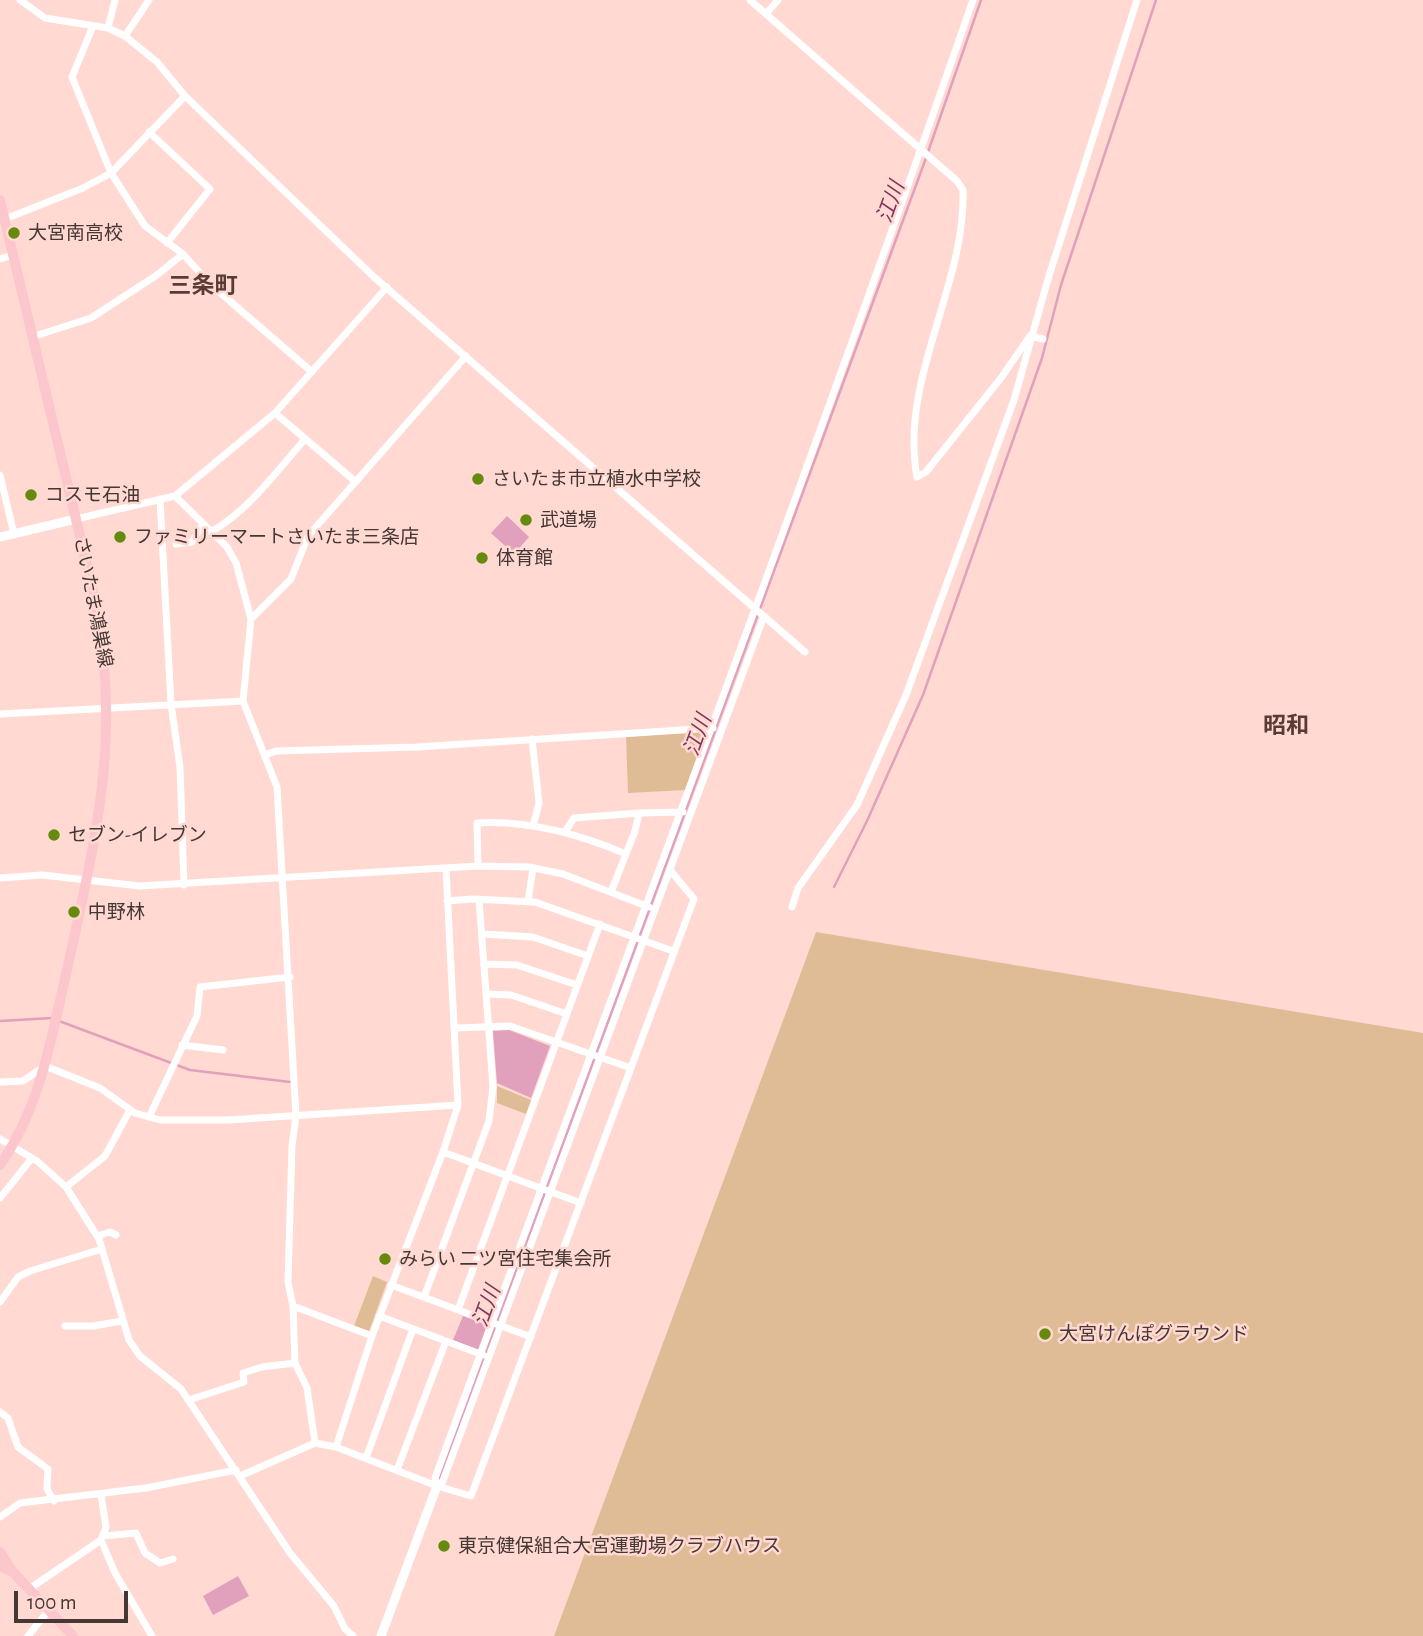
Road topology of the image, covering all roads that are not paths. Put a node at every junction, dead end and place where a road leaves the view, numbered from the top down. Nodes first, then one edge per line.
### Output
1 (20, 0) edge
2 (115, 0) edge
3 (149, 0) edge
4 (750, 0) edge
5 (778, 0) edge
6 (974, 0) edge
7 (1137, 0) edge
8 (766, 14) junction
9 (93, 26) junction
10 (108, 28) junction
11 (125, 36) junction
12 (185, 96) junction
13 (149, 132) junction
14 (922, 151) junction
15 (111, 173) junction
16 (0, 200) edge
17 (5, 219) junction
18 (167, 243) junction
19 (183, 254) junction
20 (13, 255) junction
21 (0, 259) edge
22 (387, 287) junction
23 (32, 337) junction
24 (1034, 337) junction
25 (1044, 339) dead end
26 (466, 356) junction
27 (312, 372) junction
28 (275, 413) junction
29 (306, 439) junction
30 (0, 475) edge
31 (356, 482) junction
32 (175, 496) junction
33 (160, 499) junction
34 (76, 519) junction
35 (203, 524) junction
36 (211, 531) junction
37 (14, 534) junction
38 (0, 537) edge
39 (176, 544) dead end
40 (760, 613) junction
41 (251, 619) junction
42 (805, 652) dead end
43 (243, 701) junction
44 (171, 704) junction
45 (108, 708) junction
46 (0, 714) edge
47 (713, 728) junction
48 (532, 739) junction
49 (265, 755) junction
50 (639, 813) junction
51 (686, 813) junction
52 (533, 826) junction
53 (565, 832) junction
54 (626, 854) junction
55 (478, 866) junction
56 (446, 868) junction
57 (533, 868) junction
58 (670, 870) junction
59 (284, 876) junction
60 (0, 878) edge
61 (86, 881) junction
62 (184, 885) junction
63 (611, 892) junction
64 (479, 899) junction
65 (447, 901) junction
66 (528, 902) junction
67 (792, 907) dead end
68 (651, 908) junction
69 (600, 924) junction
70 (482, 934) junction
71 (639, 939) junction
72 (673, 951) junction
73 (588, 956) junction
74 (484, 964) junction
75 (290, 977) junction
76 (577, 985) junction
77 (486, 994) junction
78 (567, 1014) junction
79 (489, 1027) junction
80 (456, 1028) junction
81 (557, 1042) junction
82 (182, 1045) junction
83 (223, 1051) dead end
84 (597, 1055) junction
85 (45, 1066) junction
86 (631, 1068) junction
87 (0, 1082) edge
88 (458, 1105) junction
89 (130, 1110) junction
90 (296, 1116) junction
91 (149, 1117) junction
92 (0, 1139) edge
93 (13, 1146) junction
94 (443, 1152) junction
95 (32, 1158) junction
96 (474, 1164) junction
97 (0, 1165) edge
98 (507, 1176) junction
99 (66, 1187) junction
100 (3, 1188) edge
101 (547, 1190) junction
102 (0, 1198) edge
103 (581, 1203) junction
104 (116, 1235) dead end
105 (97, 1236) junction
106 (102, 1249) junction
107 (391, 1285) junction
108 (424, 1297) junction
109 (0, 1302) edge
110 (293, 1306) junction
111 (458, 1310) junction
112 (379, 1316) junction
113 (122, 1321) junction
114 (497, 1325) junction
115 (65, 1326) dead end
116 (413, 1329) junction
117 (372, 1336) junction
118 (531, 1337) junction
119 (446, 1341) junction
120 (485, 1356) junction
121 (295, 1363) junction
122 (189, 1400) junction
123 (0, 1412) edge
124 (314, 1443) junction
125 (336, 1447) junction
126 (366, 1458) junction
127 (397, 1470) junction
128 (238, 1473) junction
129 (439, 1486) junction
130 (101, 1495) junction
131 (54, 1501) junction
132 (0, 1517) edge
133 (102, 1538) junction
134 (0, 1552) edge
135 (173, 1559) dead end
136 (0, 1566) edge
137 (13, 1572) junction
138 (29, 1589) junction
139 (49, 1610) junction
140 (28, 1636) edge
141 (73, 1636) edge
142 (152, 1636) edge
143 (353, 1636) edge
144 (381, 1636) edge

1 - 9 street
2 - 10 street
3 - 11 street
4 - 8 street
5 - 8 street
6 - 14 street
7 - 24 street
8 - 14 street
9 - 10 street
9 - 15 street
10 - 11 street
11 - 12 street
12 - 13 street
12 - 22 street
13 - 15 street
13 - 18 street
14 - 24 street
14 - 40 street
15 - 17 street
15 - 18 street
16 - 17 main road, さいたま鴻巣線
17 - 20 main road, さいたま鴻巣線
18 - 19 street
19 - 23 street
19 - 27 street
20 - 21 street
20 - 23 main road, さいたま鴻巣線
22 - 26 street
22 - 27 street
23 - 34 main road, さいたま鴻巣線
24 - 25 street
24 - 67 street
26 - 31 street
26 - 40 street
27 - 28 street
28 - 29 street
28 - 32 street
29 - 31 street
29 - 36 street
30 - 37 street
31 - 41 street
32 - 33 street
32 - 35 street
33 - 34 street
33 - 44 street
34 - 37 street
34 - 45 main road, さいたま鴻巣線
35 - 36 street
35 - 39 street
36 - 41 street
37 - 38 street
40 - 42 street
40 - 47 street
40 - 51 street
41 - 43 street
43 - 44 street
43 - 49 street
44 - 45 street
44 - 62 street
45 - 46 street
45 - 61 main road, さいたま鴻巣線
47 - 48 street
47 - 51 street
48 - 49 street
48 - 52 street
49 - 59 street
50 - 51 street
50 - 53 street
50 - 54 street
51 - 58 street
51 - 68 street
52 - 53 street
52 - 55 street
53 - 54 street
54 - 63 street
55 - 56 street
55 - 57 street
56 - 59 street
56 - 65 street
57 - 63 street
57 - 66 street
58 - 68 street
58 - 72 street
59 - 62 street
59 - 75 street
60 - 61 street
61 - 62 street
61 - 85 main road, さいたま鴻巣線
63 - 68 street
64 - 65 street
64 - 66 street
64 - 70 street
65 - 80 street
66 - 69 street
68 - 71 street
69 - 71 street
69 - 73 street
70 - 73 street
70 - 74 street
71 - 72 street
71 - 84 street
72 - 86 street
73 - 76 street
74 - 76 street
74 - 77 street
75 - 82 street
75 - 90 street
76 - 78 street
77 - 78 street
77 - 79 street
78 - 81 street
79 - 80 street
79 - 81 street
79 - 96 street
80 - 88 street
81 - 84 street
81 - 98 street
82 - 83 street
82 - 91 street
84 - 86 street
84 - 101 street
85 - 87 street
85 - 89 street
85 - 93 main road, さいたま鴻巣線
86 - 103 street
88 - 90 street
88 - 94 street
89 - 91 street
89 - 99 street
90 - 91 street
90 - 110 street
92 - 93 street
93 - 95 street
93 - 97 main road, さいたま鴻巣線
94 - 96 street
94 - 107 street
95 - 99 street
95 - 100 street
96 - 98 street
96 - 108 street
98 - 101 street
98 - 111 street
99 - 105 street
100 - 102 street
101 - 103 street
101 - 114 street
103 - 118 street
104 - 105 street
105 - 106 street
106 - 109 street
106 - 113 street
107 - 108 street
107 - 112 street
108 - 111 street
110 - 117 street
110 - 121 street
111 - 114 street
112 - 116 street
112 - 117 street
113 - 115 street
113 - 122 street
114 - 118 street
114 - 120 street
116 - 119 street
116 - 126 street
117 - 125 street
118 - 129 street
119 - 120 street
119 - 127 street
120 - 129 street
121 - 122 street
121 - 124 street
122 - 128 street
123 - 131 street
124 - 125 street
124 - 128 street
125 - 126 street
126 - 127 street
127 - 129 street
128 - 130 street
128 - 143 street
129 - 144 street
130 - 131 street
130 - 133 street
131 - 132 street
133 - 135 street
133 - 138 street
133 - 142 street
134 - 137 main road
136 - 137 main road
137 - 138 main road
138 - 139 main road
139 - 140 street
139 - 141 main road

